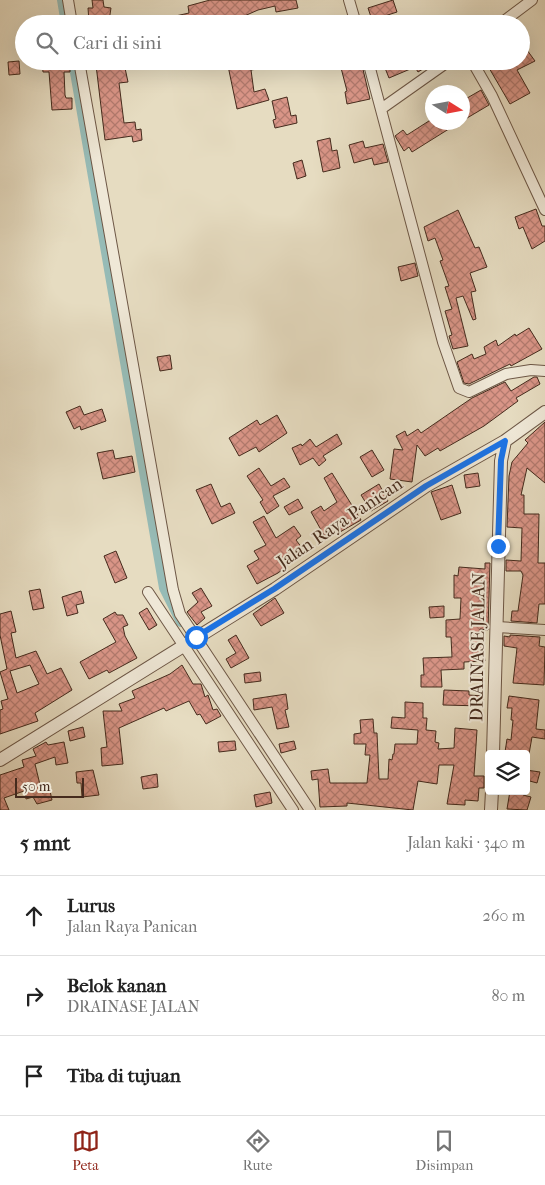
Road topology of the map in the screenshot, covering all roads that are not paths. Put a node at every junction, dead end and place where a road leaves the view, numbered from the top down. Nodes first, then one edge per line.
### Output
1 (68, 0) edge
2 (349, 0) edge
3 (532, 0) edge
4 (70, 15) edge
5 (353, 15) edge
6 (512, 15) edge
7 (81, 70) edge
8 (370, 70) edge
9 (436, 70) edge
10 (477, 70) edge
11 (381, 109) junction
12 (545, 210) edge
13 (545, 371) edge
14 (545, 412) edge
15 (505, 441) junction
16 (148, 592) dead end
17 (497, 627) junction
18 (545, 630) edge
19 (196, 637) junction
20 (184, 644) junction
21 (493, 750) edge
22 (0, 760) edge
23 (492, 795) edge
24 (293, 810) edge
25 (310, 810) edge
26 (491, 810) edge

1 - 4 street
2 - 5 street
3 - 6 street
7 - 19 street
8 - 11 street
9 - 11 street
10 - 12 street
11 - 13 street
14 - 15 street
15 - 17 street, DRAINASE JALAN
15 - 19 street, Jalan Raya Panican
16 - 20 street
17 - 18 street
17 - 21 street, DRAINASE JALAN
19 - 20 street, Jalan Raya Panican
19 - 25 street
20 - 22 street, Jalan Raya Panican
20 - 24 street
23 - 26 street

